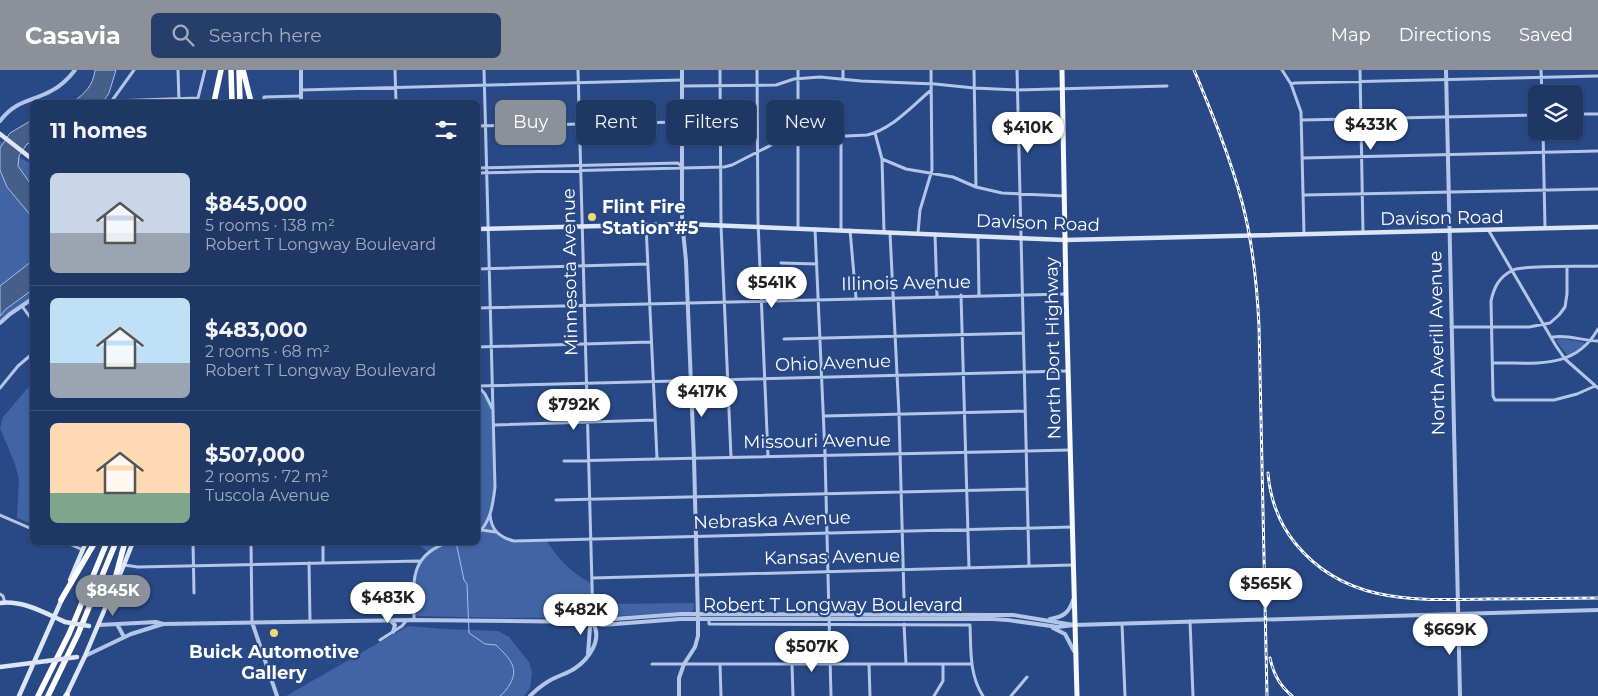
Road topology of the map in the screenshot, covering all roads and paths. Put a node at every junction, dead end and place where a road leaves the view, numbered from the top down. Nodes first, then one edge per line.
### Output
1 (75, 70) edge
2 (134, 70) edge
3 (178, 70) edge
4 (205, 70) edge
5 (221, 70) edge
6 (231, 70) edge
7 (239, 70) edge
8 (244, 70) edge
9 (300, 70) edge
10 (395, 70) edge
11 (484, 70) edge
12 (578, 70) edge
13 (682, 70) edge
14 (720, 70) edge
15 (758, 70) edge
16 (798, 70) edge
17 (843, 70) edge
18 (931, 70) edge
19 (974, 70) edge
20 (1017, 70) edge
21 (1062, 70) edge
22 (1282, 70) edge
23 (1360, 70) edge
24 (1446, 70) edge
25 (1541, 70) edge
26 (1598, 76) edge
27 (1541, 77) junction
28 (843, 78) junction
29 (798, 79) junction
30 (682, 80) junction
31 (1446, 80) junction
32 (579, 82) junction
33 (1360, 82) junction
34 (931, 83) junction
35 (484, 84) junction
36 (1291, 84) junction
37 (1541, 85) edge
38 (396, 86) junction
39 (682, 86) junction
40 (720, 86) junction
41 (758, 86) junction
42 (1167, 86) dead end
43 (974, 88) junction
44 (1063, 88) junction
45 (301, 90) junction
46 (930, 90) junction
47 (1018, 90) junction
48 (301, 96) junction
49 (112, 100) edge
50 (179, 100) edge
51 (185, 100) edge
52 (214, 100) edge
53 (232, 100) edge
54 (240, 100) edge
55 (251, 100) edge
56 (264, 100) edge
57 (302, 100) edge
58 (396, 100) edge
59 (579, 100) edge
60 (682, 100) edge
61 (798, 100) edge
62 (1583, 114) edge
63 (1598, 114) edge
64 (1528, 115) edge
65 (1447, 117) junction
66 (1361, 119) junction
67 (1302, 120) junction
68 (0, 121) edge
69 (576, 124) edge
70 (480, 126) edge
71 (485, 126) junction
72 (875, 133) junction
73 (2, 136) edge
74 (844, 136) edge
75 (1543, 140) edge
76 (580, 145) edge
77 (682, 145) edge
78 (770, 145) edge
79 (798, 145) edge
80 (841, 145) edge
81 (1598, 151) edge
82 (758, 152) junction
83 (1543, 152) junction
84 (1447, 154) junction
85 (1362, 156) junction
86 (30, 158) edge
87 (1304, 158) junction
88 (882, 159) junction
89 (581, 166) junction
90 (720, 167) junction
91 (480, 168) edge
92 (486, 168) junction
93 (682, 168) junction
94 (581, 171) junction
95 (480, 173) edge
96 (487, 173) junction
97 (931, 173) junction
98 (976, 187) junction
99 (1598, 189) edge
100 (1544, 190) junction
101 (1448, 192) junction
102 (1020, 194) junction
103 (1362, 194) junction
104 (1304, 195) junction
105 (1065, 196) junction
106 (684, 224) junction
107 (646, 225) junction
108 (720, 225) junction
109 (582, 226) junction
110 (758, 226) junction
111 (1598, 227) edge
112 (488, 228) junction
113 (798, 228) junction
114 (480, 229) edge
115 (815, 229) junction
116 (841, 229) junction
117 (1546, 229) junction
118 (850, 230) junction
119 (884, 231) junction
120 (1448, 231) junction
121 (1489, 231) junction
122 (890, 232) junction
123 (918, 233) junction
124 (1363, 233) junction
125 (935, 234) junction
126 (1304, 234) junction
127 (978, 236) junction
128 (1020, 238) junction
129 (1065, 240) junction
130 (781, 263) dead end
131 (647, 264) junction
132 (816, 264) junction
133 (583, 266) junction
134 (1598, 266) edge
135 (1567, 267) junction
136 (489, 268) junction
137 (480, 269) edge
138 (1512, 270) junction
139 (1021, 294) junction
140 (1066, 294) junction
141 (961, 295) junction
142 (979, 295) junction
143 (936, 296) junction
144 (893, 297) junction
145 (856, 298) junction
146 (818, 299) junction
147 (30, 300) edge
148 (762, 300) junction
149 (724, 301) junction
150 (687, 302) junction
151 (649, 303) junction
152 (584, 304) junction
153 (22, 306) junction
154 (480, 308) edge
155 (490, 308) junction
156 (30, 317) edge
157 (0, 323) edge
158 (1544, 325) junction
159 (1491, 326) junction
160 (1451, 328) junction
161 (1598, 329) edge
162 (1023, 333) junction
163 (962, 334) junction
164 (895, 336) junction
165 (1553, 337) junction
166 (820, 338) junction
167 (784, 339) dead end
168 (1591, 341) junction
169 (1598, 341) edge
170 (651, 342) junction
171 (585, 344) junction
172 (480, 347) edge
173 (492, 347) junction
174 (30, 356) edge
175 (1565, 358) junction
176 (1493, 363) junction
177 (1068, 371) junction
178 (1024, 372) junction
179 (963, 373) junction
180 (896, 375) junction
181 (822, 376) junction
182 (766, 378) junction
183 (728, 379) junction
184 (691, 380) junction
185 (653, 381) junction
186 (586, 383) junction
187 (480, 386) edge
188 (492, 386) junction
189 (1597, 387) edge
190 (0, 388) edge
191 (480, 388) edge
192 (493, 410) junction
193 (1025, 411) junction
194 (964, 412) junction
195 (899, 414) junction
196 (824, 416) junction
197 (655, 420) junction
198 (588, 422) junction
199 (494, 425) junction
200 (1026, 450) junction
201 (1070, 450) junction
202 (966, 451) junction
203 (900, 453) junction
204 (825, 454) junction
205 (768, 456) junction
206 (731, 457) junction
207 (656, 458) junction
208 (694, 458) junction
209 (588, 460) junction
210 (564, 461) dead end
211 (1027, 489) junction
212 (966, 490) junction
213 (901, 492) junction
214 (826, 494) junction
215 (696, 497) junction
216 (556, 500) dead end
217 (590, 500) junction
218 (490, 514) junction
219 (0, 515) edge
220 (1028, 527) junction
221 (1072, 527) junction
222 (30, 528) edge
223 (480, 529) edge
224 (968, 529) junction
225 (902, 530) junction
226 (480, 531) edge
227 (496, 532) junction
228 (827, 533) junction
229 (696, 536) junction
230 (591, 539) junction
231 (72, 545) edge
232 (85, 545) edge
233 (93, 545) edge
234 (106, 545) edge
235 (115, 545) edge
236 (124, 545) edge
237 (133, 545) edge
238 (193, 545) edge
239 (251, 545) edge
240 (323, 545) edge
241 (443, 545) edge
242 (83, 550) junction
243 (419, 561) junction
244 (309, 563) junction
245 (323, 563) junction
246 (251, 564) junction
247 (124, 565) junction
248 (1073, 565) junction
249 (194, 566) junction
250 (1029, 566) junction
251 (969, 568) junction
252 (903, 570) junction
253 (828, 571) junction
254 (697, 574) junction
255 (592, 578) junction
256 (194, 593) dead end
257 (0, 594) edge
258 (904, 597) dead end
259 (1073, 598) junction
260 (61, 600) junction
261 (109, 600) junction
262 (3, 603) edge
263 (1598, 610) edge
264 (1458, 614) junction
265 (54, 617) junction
266 (698, 617) junction
267 (988, 617) junction
268 (830, 619) junction
269 (390, 620) junction
270 (406, 620) junction
271 (414, 620) junction
272 (1038, 620) junction
273 (310, 621) junction
274 (1190, 621) junction
275 (252, 622) junction
276 (593, 622) junction
277 (117, 624) junction
278 (163, 624) junction
279 (904, 624) junction
280 (1122, 624) junction
281 (99, 625) junction
282 (1074, 625) junction
283 (1049, 626) junction
284 (393, 632) junction
285 (124, 637) junction
286 (380, 640) dead end
287 (1075, 653) junction
288 (86, 656) junction
289 (33, 663) junction
290 (652, 664) dead end
291 (684, 664) junction
292 (720, 664) junction
293 (792, 664) junction
294 (830, 664) junction
295 (869, 664) junction
296 (906, 664) junction
297 (943, 664) junction
298 (972, 664) junction
299 (0, 667) edge
300 (1027, 677) dead end
301 (19, 696) edge
302 (38, 696) edge
303 (48, 696) edge
304 (66, 696) edge
305 (278, 696) edge
306 (530, 696) edge
307 (679, 696) edge
308 (721, 696) edge
309 (793, 696) edge
310 (831, 696) edge
311 (870, 696) edge
312 (934, 696) edge
313 (983, 696) edge
314 (1011, 696) edge
315 (1077, 696) edge
316 (1125, 696) edge
317 (1193, 696) edge
318 (1460, 696) edge

1 - 68 street
2 - 49 street
3 - 50 street
4 - 51 street
5 - 52 highway
6 - 53 highway
7 - 54 highway
8 - 55 highway
9 - 45 street
10 - 38 street
11 - 35 street
12 - 32 street, Minnesota Avenue
13 - 30 street
14 - 40 street
15 - 41 street
16 - 29 street
17 - 28 street
18 - 34 street
19 - 43 street
20 - 47 street
21 - 44 main road, North Dort Highway
22 - 36 street
23 - 33 street
24 - 31 street, North Averill Avenue
25 - 27 street
26 - 27 street
27 - 31 street
27 - 37 street
28 - 29 street
28 - 34 street
29 - 41 street
29 - 61 street
30 - 32 street
30 - 39 street
31 - 33 street
31 - 65 street, North Averill Avenue
32 - 35 street
32 - 59 street, Minnesota Avenue
33 - 36 street
33 - 66 street
34 - 43 street
34 - 46 street
35 - 38 street
35 - 71 street
36 - 67 street
38 - 45 street
38 - 58 street
39 - 40 street
39 - 60 street
40 - 41 street
40 - 90 street
41 - 82 street
42 - 44 street
43 - 47 street
43 - 98 street
44 - 47 street
44 - 105 main road, North Dort Highway
45 - 48 street
46 - 72 street
46 - 97 street
47 - 102 street
48 - 56 street
48 - 57 street
62 - 63 street
64 - 65 street
65 - 66 street
65 - 84 street, North Averill Avenue
66 - 67 street
66 - 85 street
67 - 87 street
69 - 71 street
70 - 71 street
71 - 92 street
72 - 74 street
72 - 88 street
73 - 86 main road
75 - 83 street
76 - 89 street, Minnesota Avenue
77 - 93 street
78 - 82 street
79 - 113 street
80 - 116 street
81 - 83 street
82 - 90 street
82 - 110 street
83 - 84 street
83 - 100 street
84 - 85 street
84 - 101 street, North Averill Avenue
85 - 87 street
85 - 103 street
87 - 104 street
88 - 97 street
88 - 119 street
89 - 92 street
89 - 93 street
89 - 94 street, Minnesota Avenue
90 - 93 street
90 - 108 street
91 - 92 street
92 - 96 street
93 - 94 street
93 - 106 street
94 - 96 street
94 - 109 street, Minnesota Avenue
95 - 96 street
96 - 112 street
97 - 98 street
97 - 123 street
98 - 102 street
99 - 100 street
100 - 101 street
100 - 117 street
101 - 103 street
101 - 120 street, North Averill Avenue
102 - 105 street
102 - 128 street
103 - 104 street
103 - 124 street
104 - 126 street
105 - 129 main road, North Dort Highway
106 - 107 main road, Davison Road
106 - 108 main road, Davison Road
106 - 150 street
107 - 109 main road, Davison Road
107 - 131 street
108 - 110 main road, Davison Road
108 - 149 street
109 - 112 main road, Davison Road
109 - 133 street, Minnesota Avenue
110 - 113 main road, Davison Road
110 - 148 street
111 - 117 main road, Davison Road
112 - 114 main road, Davison Road
112 - 136 street
113 - 115 main road, Davison Road
115 - 116 main road, Davison Road
115 - 132 street
116 - 118 main road, Davison Road
117 - 121 main road, Davison Road
118 - 119 main road, Davison Road
118 - 145 street
119 - 122 main road, Davison Road
120 - 121 main road, Davison Road
120 - 124 main road, Davison Road
120 - 160 street, North Averill Avenue
121 - 138 street
122 - 123 main road, Davison Road
122 - 144 street
123 - 125 main road, Davison Road
124 - 126 main road, Davison Road
125 - 127 main road, Davison Road
125 - 143 street
126 - 129 main road, Davison Road
127 - 128 main road, Davison Road
127 - 142 street
128 - 129 main road, Davison Road
128 - 139 street
129 - 140 main road, North Dort Highway
130 - 132 street
131 - 133 street
131 - 151 street
132 - 146 street
133 - 136 street
133 - 152 street, Minnesota Avenue
134 - 135 street
135 - 138 street
135 - 158 street
136 - 137 street
136 - 155 street
138 - 158 street
138 - 159 street
139 - 140 street, Illinois Avenue
139 - 142 street, Illinois Avenue
139 - 162 street
140 - 177 main road, North Dort Highway
141 - 142 street, Illinois Avenue
141 - 143 street, Illinois Avenue
141 - 163 street
143 - 144 street, Illinois Avenue
144 - 145 street, Illinois Avenue
144 - 164 street
145 - 146 street, Illinois Avenue
146 - 148 street, Illinois Avenue
146 - 166 street
147 - 153 street
148 - 149 street, Illinois Avenue
148 - 182 street
149 - 150 street, Illinois Avenue
149 - 183 street
150 - 151 street, Illinois Avenue
150 - 184 street
151 - 152 street, Illinois Avenue
151 - 170 street
152 - 155 street, Illinois Avenue
152 - 171 street, Minnesota Avenue
153 - 156 street
153 - 157 street
154 - 155 street, Illinois Avenue
155 - 173 street
158 - 159 street
158 - 165 street
159 - 160 street
159 - 176 street
160 - 264 street, North Averill Avenue
161 - 168 street
162 - 163 street
162 - 178 street
163 - 164 street
163 - 179 street
164 - 166 street
164 - 180 street
165 - 168 street
165 - 175 street
166 - 167 street
166 - 181 street
168 - 169 street
168 - 175 street
170 - 171 street
170 - 185 street
171 - 173 street
171 - 186 street, Minnesota Avenue
172 - 173 street
173 - 188 street
174 - 190 street
175 - 176 street
175 - 189 street
176 - 189 street
177 - 178 street, Ohio Avenue
177 - 201 main road, North Dort Highway
178 - 179 street, Ohio Avenue
178 - 193 street
179 - 180 street, Ohio Avenue
179 - 194 street
180 - 181 street, Ohio Avenue
180 - 195 street
181 - 182 street, Ohio Avenue
181 - 196 street
182 - 183 street, Ohio Avenue
182 - 205 street
183 - 184 street, Ohio Avenue
183 - 206 street
184 - 185 street, Ohio Avenue
184 - 208 street
185 - 186 street, Ohio Avenue
185 - 197 street
186 - 188 street, Ohio Avenue
186 - 198 street, Minnesota Avenue
187 - 188 street, Ohio Avenue
188 - 192 street
191 - 192 street
192 - 199 street
193 - 194 street
193 - 200 street
194 - 195 street
194 - 202 street
195 - 196 street
195 - 203 street
196 - 204 street
197 - 198 street
197 - 207 street
198 - 199 street
198 - 209 street, Minnesota Avenue
199 - 218 street
200 - 201 street, Missouri Avenue
200 - 202 street, Missouri Avenue
200 - 211 street
201 - 221 main road, North Dort Highway
202 - 203 street, Missouri Avenue
202 - 212 street
203 - 204 street, Missouri Avenue
203 - 213 street
204 - 205 street, Missouri Avenue
204 - 214 street
205 - 206 street, Missouri Avenue
206 - 208 street, Missouri Avenue
207 - 208 street, Missouri Avenue
207 - 209 street, Missouri Avenue
208 - 215 street
209 - 210 street, Missouri Avenue
209 - 217 street, Minnesota Avenue
211 - 212 street
211 - 220 street
212 - 213 street
212 - 224 street
213 - 214 street
213 - 225 street
214 - 215 street
214 - 228 street
215 - 217 street
215 - 229 street
216 - 217 street
217 - 230 street, Minnesota Avenue
218 - 223 street
218 - 227 street
219 - 222 street
220 - 221 street, Nebraska Avenue
220 - 224 street, Nebraska Avenue
220 - 250 street
221 - 248 main road, North Dort Highway
224 - 225 street, Nebraska Avenue
224 - 251 street
225 - 228 street, Nebraska Avenue
225 - 252 street
226 - 227 street, Nebraska Avenue
227 - 230 street, Nebraska Avenue
228 - 229 street, Nebraska Avenue
228 - 253 street
229 - 230 street, Nebraska Avenue
229 - 254 street
230 - 255 street, Minnesota Avenue
231 - 242 street
232 - 242 main road
233 - 260 highway
234 - 302 highway
235 - 303 highway
236 - 261 highway
237 - 247 main road
238 - 249 street
239 - 246 street
240 - 245 street
241 - 243 street
242 - 260 main road
243 - 245 street
243 - 271 street
244 - 245 street
244 - 246 street
244 - 273 street
246 - 249 street
246 - 275 street
247 - 249 street
247 - 261 main road
248 - 250 street, Kansas Avenue
248 - 259 main road, North Dort Highway
249 - 256 street
250 - 251 street, Kansas Avenue
251 - 252 street, Kansas Avenue
252 - 253 street, Kansas Avenue
252 - 258 street
253 - 254 street, Kansas Avenue
253 - 268 street
254 - 255 street, Kansas Avenue
254 - 266 street
255 - 276 street, Minnesota Avenue
257 - 262 street
259 - 272 street
259 - 282 main road, North Dort Highway
260 - 265 main road
261 - 281 main road
262 - 265 main road, Robert T Longway Boulevard
263 - 264 street, Robert T Longway Boulevard
264 - 274 street, Robert T Longway Boulevard
264 - 318 street, North Averill Avenue
265 - 281 main road, Robert T Longway Boulevard, bridge
265 - 289 main road
266 - 268 street, Robert T Longway Boulevard
266 - 268 street, Robert T Longway Boulevard
266 - 276 street, Robert T Longway Boulevard
266 - 291 street
267 - 268 street, Robert T Longway Boulevard
267 - 272 street, Robert T Longway Boulevard
267 - 283 street, Robert T Longway Boulevard
268 - 279 street
268 - 294 street
269 - 270 street, Robert T Longway Boulevard
269 - 273 street, Robert T Longway Boulevard
269 - 284 street
270 - 271 street, Robert T Longway Boulevard
270 - 284 street
271 - 276 street, Robert T Longway Boulevard
272 - 282 street, Robert T Longway Boulevard
273 - 275 street, Robert T Longway Boulevard
274 - 280 street, Robert T Longway Boulevard
274 - 317 street
275 - 278 street, Robert T Longway Boulevard
275 - 305 street
276 - 306 street
277 - 278 street, Robert T Longway Boulevard
277 - 281 street, Robert T Longway Boulevard
277 - 285 street
278 - 285 street, Robert T Longway Boulevard
279 - 296 street
279 - 298 street
280 - 282 street, Robert T Longway Boulevard
280 - 316 street
281 - 288 main road
282 - 283 street, Robert T Longway Boulevard
282 - 287 main road, North Dort Highway
283 - 287 street
284 - 286 street
285 - 288 street, Robert T Longway Boulevard
287 - 315 main road, North Dort Highway
288 - 289 main road, Robert T Longway Boulevard, bridge
288 - 304 main road
289 - 299 main road, Robert T Longway Boulevard
289 - 301 main road
290 - 291 street
291 - 292 street
291 - 307 street
292 - 293 street
292 - 308 street
293 - 294 street
293 - 309 street
294 - 295 street
294 - 310 street
295 - 296 street
295 - 311 street
296 - 297 street
297 - 298 street
297 - 312 street
298 - 313 street
300 - 314 street

